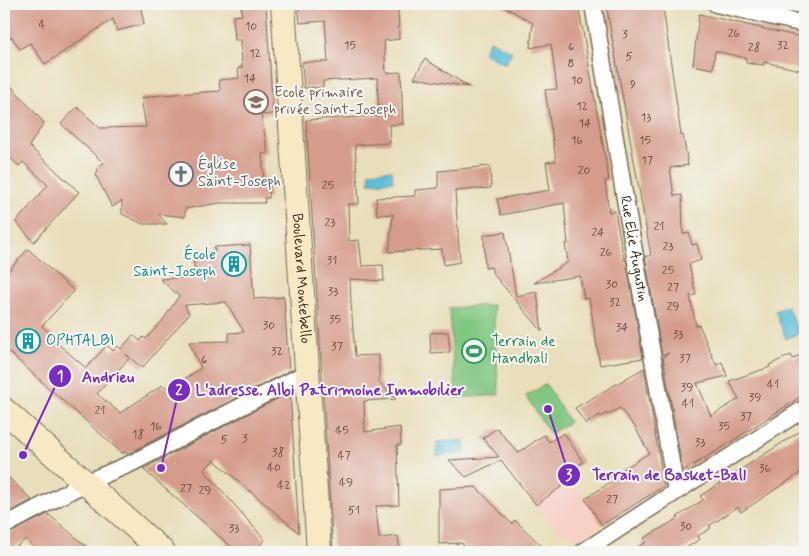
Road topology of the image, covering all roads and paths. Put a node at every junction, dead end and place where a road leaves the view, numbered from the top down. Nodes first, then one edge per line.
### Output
1 (283, 4) edge
2 (593, 4) edge
3 (716, 4) edge
4 (805, 24) edge
5 (306, 373) junction
6 (805, 408) edge
7 (4, 410) edge
8 (85, 483) junction
9 (676, 491) junction
10 (4, 526) edge
11 (163, 552) edge
12 (319, 552) edge
13 (583, 552) edge

1 - 5 main road, Boulevard Montebello
2 - 9 street, Rue Elie Augustin
3 - 4 street
5 - 8 street
5 - 12 main road, Boulevard Montebello
6 - 9 street
7 - 8 main road
8 - 10 street
8 - 11 main road
9 - 13 street

